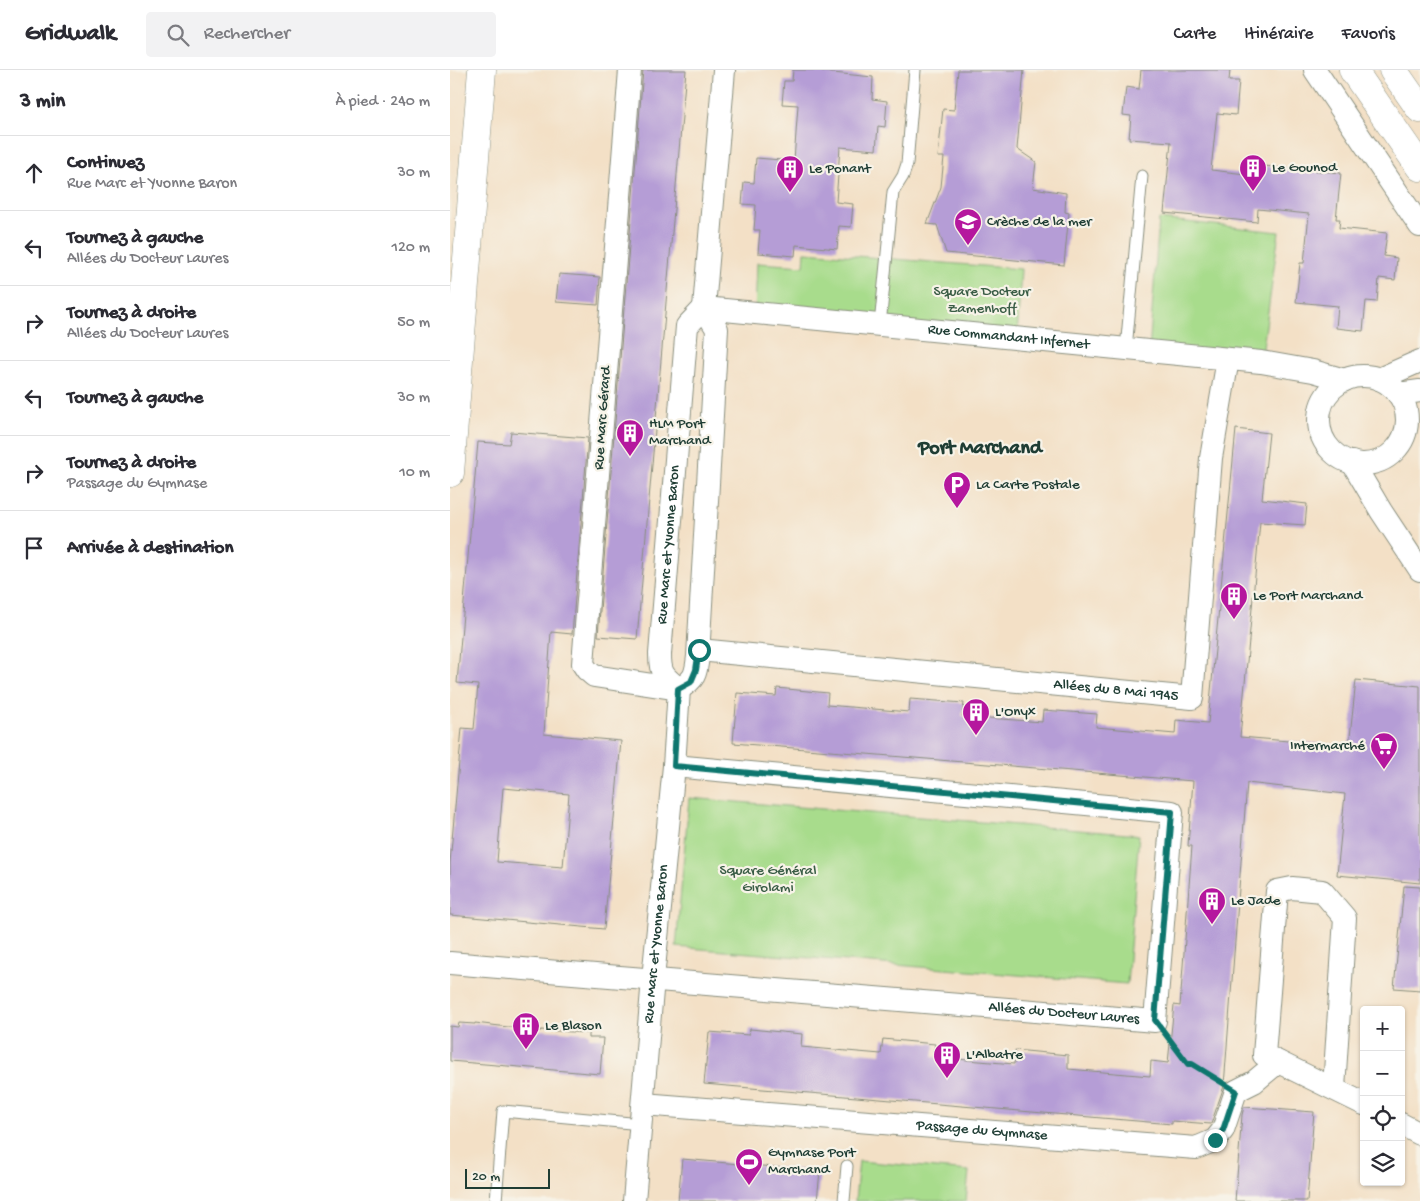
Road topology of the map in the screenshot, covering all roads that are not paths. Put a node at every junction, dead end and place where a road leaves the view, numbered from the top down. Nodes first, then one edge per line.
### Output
1 (482, 70) edge
2 (630, 70) edge
3 (724, 70) edge
4 (915, 70) edge
5 (1315, 70) edge
6 (1353, 70) edge
7 (1394, 70) edge
8 (1420, 109) edge
9 (1420, 167) edge
10 (1142, 176) dead end
11 (1420, 226) edge
12 (704, 308) junction
13 (880, 325) junction
14 (1126, 349) junction
15 (1228, 359) junction
16 (1420, 362) edge
17 (1313, 371) junction
18 (1379, 379) junction
19 (1345, 380) junction
20 (1420, 391) edge
21 (1398, 394) junction
22 (1323, 400) junction
23 (1411, 440) edge
24 (1382, 460) junction
25 (1352, 462) junction
26 (450, 473) edge
27 (1381, 511) junction
28 (1420, 570) edge
29 (699, 650) junction
30 (678, 689) junction
31 (674, 766) junction
32 (450, 963) edge
33 (653, 979) junction
34 (1278, 1062) junction
35 (1334, 1088) junction
36 (1360, 1102) edge
37 (642, 1114) junction
38 (1405, 1126) edge
39 (1420, 1134) edge
40 (847, 1166) dead end
41 (496, 1201) edge
42 (634, 1201) edge
43 (844, 1201) edge

1 - 26 main road
2 - 30 street, Rue Marc Gérard
3 - 12 street
4 - 13 lane
5 - 11 street
6 - 9 main road
7 - 8 main road
10 - 14 lane
12 - 13 street, Rue Commandant Infernet
12 - 29 street
12 - 30 street, Rue Marc et Yvonne Baron
13 - 14 street, Rue Commandant Infernet
14 - 15 street, Rue Commandant Infernet
15 - 17 street, Rue Commandant Infernet
15 - 29 street, Allées du 8 Mai 1945
16 - 18 street
17 - 19 street, Rue Commandant Infernet
17 - 22 street
18 - 19 street
18 - 21 street
19 - 22 street
20 - 21 street
21 - 23 street
22 - 25 street
23 - 24 street
24 - 25 street
24 - 27 street
25 - 27 street
27 - 28 street
29 - 30 street
30 - 31 street, Rue Marc et Yvonne Baron
31 - 33 street, Rue Marc et Yvonne Baron
31 - 33 street, Allées du Docteur Laures
32 - 33 street, Allées du Docteur Laures
33 - 37 street, Rue Marc et Yvonne Baron
34 - 35 street
34 - 35 street
34 - 37 street, Passage du Gymnase
35 - 36 street
37 - 41 lane
37 - 42 street, Rue Marc et Yvonne Baron
38 - 39 street
40 - 43 lane

